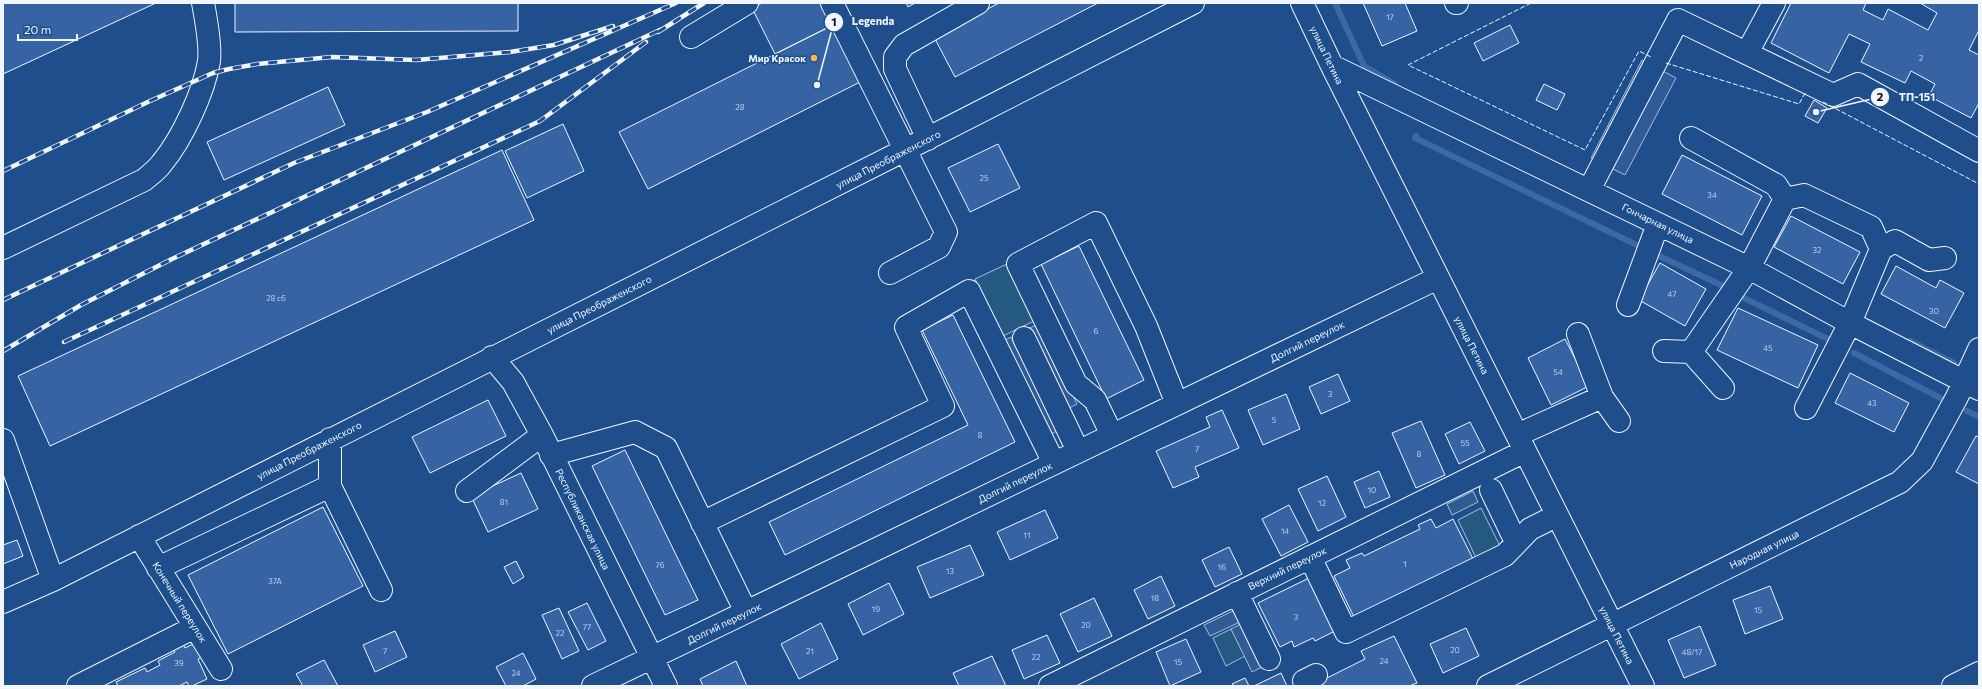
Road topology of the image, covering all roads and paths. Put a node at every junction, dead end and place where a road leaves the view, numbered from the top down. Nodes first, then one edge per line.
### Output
1 (203, 3) edge
2 (747, 3) edge
3 (832, 3) edge
4 (978, 3) edge
5 (1193, 3) edge
6 (1302, 3) edge
7 (1774, 3) edge
8 (691, 37) dead end
9 (1746, 53) junction
10 (1332, 66) junction
11 (1691, 138) dead end
12 (928, 139) junction
13 (906, 150) junction
14 (1979, 151) edge
15 (1589, 190) junction
16 (1785, 199) junction
17 (1658, 224) junction
18 (3, 248) edge
19 (1881, 249) junction
20 (1945, 258) dead end
21 (1749, 268) junction
22 (890, 273) dead end
23 (1438, 278) junction
24 (1628, 305) dead end
25 (1850, 323) junction
26 (1578, 334) dead end
27 (1024, 338) dead end
28 (1979, 349) edge
29 (1664, 351) dead end
30 (1691, 352) junction
31 (492, 357) junction
32 (1971, 385) edge
33 (1723, 388) dead end
34 (1602, 397) junction
35 (1177, 404) junction
36 (1806, 408) dead end
37 (1619, 421) dead end
38 (1112, 435) junction
39 (542, 436) junction
40 (330, 439) junction
41 (3, 440) edge
42 (1521, 443) junction
43 (1078, 451) junction
44 (551, 455) junction
45 (7, 462) edge
46 (1054, 463) junction
47 (330, 486) junction
48 (1491, 490) dead end
49 (467, 491) dead end
50 (1556, 516) junction
51 (702, 523) junction
52 (139, 536) junction
53 (1516, 542) junction
54 (1310, 557) junction
55 (158, 568) junction
56 (53, 580) junction
57 (381, 590) dead end
58 (1237, 593) junction
59 (3, 602) edge
60 (746, 612) junction
61 (1612, 625) junction
62 (195, 627) junction
63 (651, 658) junction
64 (1269, 659) dead end
65 (221, 669) dead end
66 (1979, 673) edge
67 (78, 686) edge
68 (593, 686) edge
69 (666, 686) edge
70 (1050, 686) edge
71 (1488, 686) edge
72 (1643, 686) edge
73 (1954, 686) edge

1 - 18 street
2 - 8 street
3 - 13 street
4 - 12 street
5 - 12 street, улица Преображенского
6 - 10 street, улица Петина
7 - 9 street
9 - 14 street
9 - 15 street
10 - 15 street, Гончарная улица
10 - 23 street, улица Петина
11 - 16 street
12 - 13 street, улица Преображенского
13 - 22 street
13 - 31 street, улица Преображенского
15 - 17 street, Гончарная улица
16 - 19 street
16 - 21 street
17 - 21 street, Гончарная улица
17 - 24 street
19 - 20 street
19 - 25 street
21 - 25 street, Гончарная улица
21 - 30 street
23 - 35 street, Долгий переулок
23 - 42 street, улица Петина
25 - 32 street, Гончарная улица
25 - 36 street
26 - 34 street
27 - 43 street
28 - 32 street, Народная улица
29 - 30 street
30 - 33 street
31 - 39 street, Республиканская улица
31 - 40 street, улица Преображенского
32 - 61 street, Народная улица
34 - 37 street
34 - 42 street, Верхний переулок
35 - 38 street, Долгий переулок
35 - 38 street
38 - 43 street, Долгий переулок
39 - 44 street, Республиканская улица
39 - 49 street
40 - 47 street
40 - 52 street, улица Преображенского
41 - 45 street
42 - 50 street, улица Петина
42 - 54 street, Верхний переулок
43 - 46 street, Долгий переулок
44 - 51 street
44 - 63 street, Республиканская улица
45 - 56 street
46 - 51 street
46 - 60 street, Долгий переулок
47 - 55 street
47 - 57 street
48 - 53 street
50 - 53 street
50 - 61 street, улица Петина
51 - 60 street
52 - 55 street, Конечный переулок
52 - 56 street, улица Преображенского
53 - 54 street
54 - 58 street, Верхний переулок
55 - 62 street, Конечный переулок
56 - 59 street, улица Преображенского
58 - 64 street
58 - 70 street, Верхний переулок
60 - 63 street, Долгий переулок
61 - 71 street, Народная улица
61 - 72 street, улица Петина
62 - 65 street, Конечный переулок
62 - 67 street
63 - 68 street, Долгий переулок
63 - 69 street, Республиканская улица
66 - 73 street

